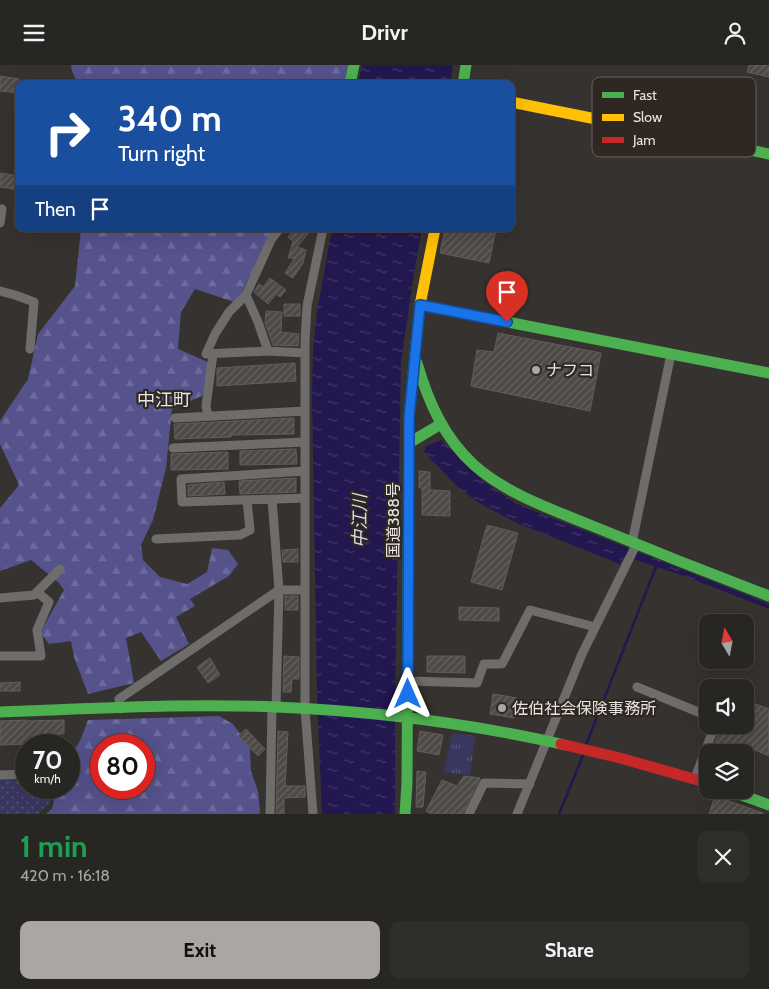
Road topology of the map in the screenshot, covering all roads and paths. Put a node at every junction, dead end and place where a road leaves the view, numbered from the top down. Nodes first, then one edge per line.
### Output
1 (354, 65) edge
2 (466, 65) edge
3 (351, 80) edge
4 (464, 80) edge
5 (515, 103) edge
6 (592, 118) edge
7 (756, 151) edge
8 (769, 154) edge
9 (0, 209) edge
10 (0, 223) edge
11 (278, 232) edge
12 (322, 232) edge
13 (434, 232) edge
14 (0, 291) edge
15 (246, 295) junction
16 (420, 305) junction
17 (30, 349) dead end
18 (268, 351) junction
19 (213, 353) junction
20 (305, 353) junction
21 (671, 354) junction
22 (414, 355) junction
23 (769, 373) edge
24 (305, 411) junction
25 (208, 416) junction
26 (175, 418) dead end
27 (441, 424) junction
28 (305, 442) junction
29 (409, 443) junction
30 (173, 448) dead end
31 (305, 471) junction
32 (305, 498) junction
33 (272, 499) junction
34 (247, 500) junction
35 (156, 539) dead end
36 (634, 546) junction
37 (60, 569) dead end
38 (279, 590) junction
39 (305, 590) junction
40 (37, 591) junction
41 (769, 596) edge
42 (0, 598) edge
43 (594, 627) junction
44 (0, 656) edge
45 (408, 681) junction
46 (637, 687) dead end
47 (274, 708) junction
48 (120, 709) junction
49 (309, 709) junction
50 (0, 712) edge
51 (699, 712) edge
52 (404, 717) junction
53 (712, 734) edge
54 (547, 741) junction
55 (15, 774) edge
56 (0, 775) edge
57 (695, 779) junction
58 (699, 780) edge
59 (530, 783) junction
60 (753, 799) edge
61 (769, 805) edge
62 (270, 814) edge
63 (313, 814) edge
64 (405, 814) edge
65 (469, 814) edge
66 (518, 814) edge

1 - 3 main road
2 - 4 main road
5 - 6 main road
7 - 8 main road
9 - 10 street
11 - 15 street
12 - 20 street
13 - 16 main road, 国道388号
14 - 17 street
15 - 18 street
15 - 19 street
16 - 21 main road
16 - 22 main road, 国道388号
18 - 19 street
18 - 20 street
19 - 25 street
20 - 24 street
21 - 23 main road
21 - 36 street
22 - 27 main road
22 - 29 main road, 国道388号
24 - 25 street
24 - 28 street
25 - 26 street
27 - 29 main road
27 - 36 main road
28 - 30 street
28 - 31 street
29 - 45 main road, 国道388号
31 - 32 street
31 - 34 street
32 - 33 street
32 - 39 street
33 - 34 street
33 - 38 street
34 - 35 street
36 - 41 main road
36 - 43 street
37 - 40 street
38 - 39 street
38 - 47 street
38 - 48 street
39 - 49 street
40 - 42 street
40 - 44 street
43 - 45 street
43 - 54 street
45 - 52 main road, 国道388号
46 - 51 street
47 - 48 main road
47 - 49 main road
47 - 62 street
48 - 50 main road
49 - 52 main road
49 - 63 street
52 - 54 main road
52 - 64 main road, 国道388号
53 - 57 street
54 - 57 main road
54 - 59 street
55 - 56 street
57 - 58 main road
59 - 65 street
59 - 66 street
60 - 61 main road

